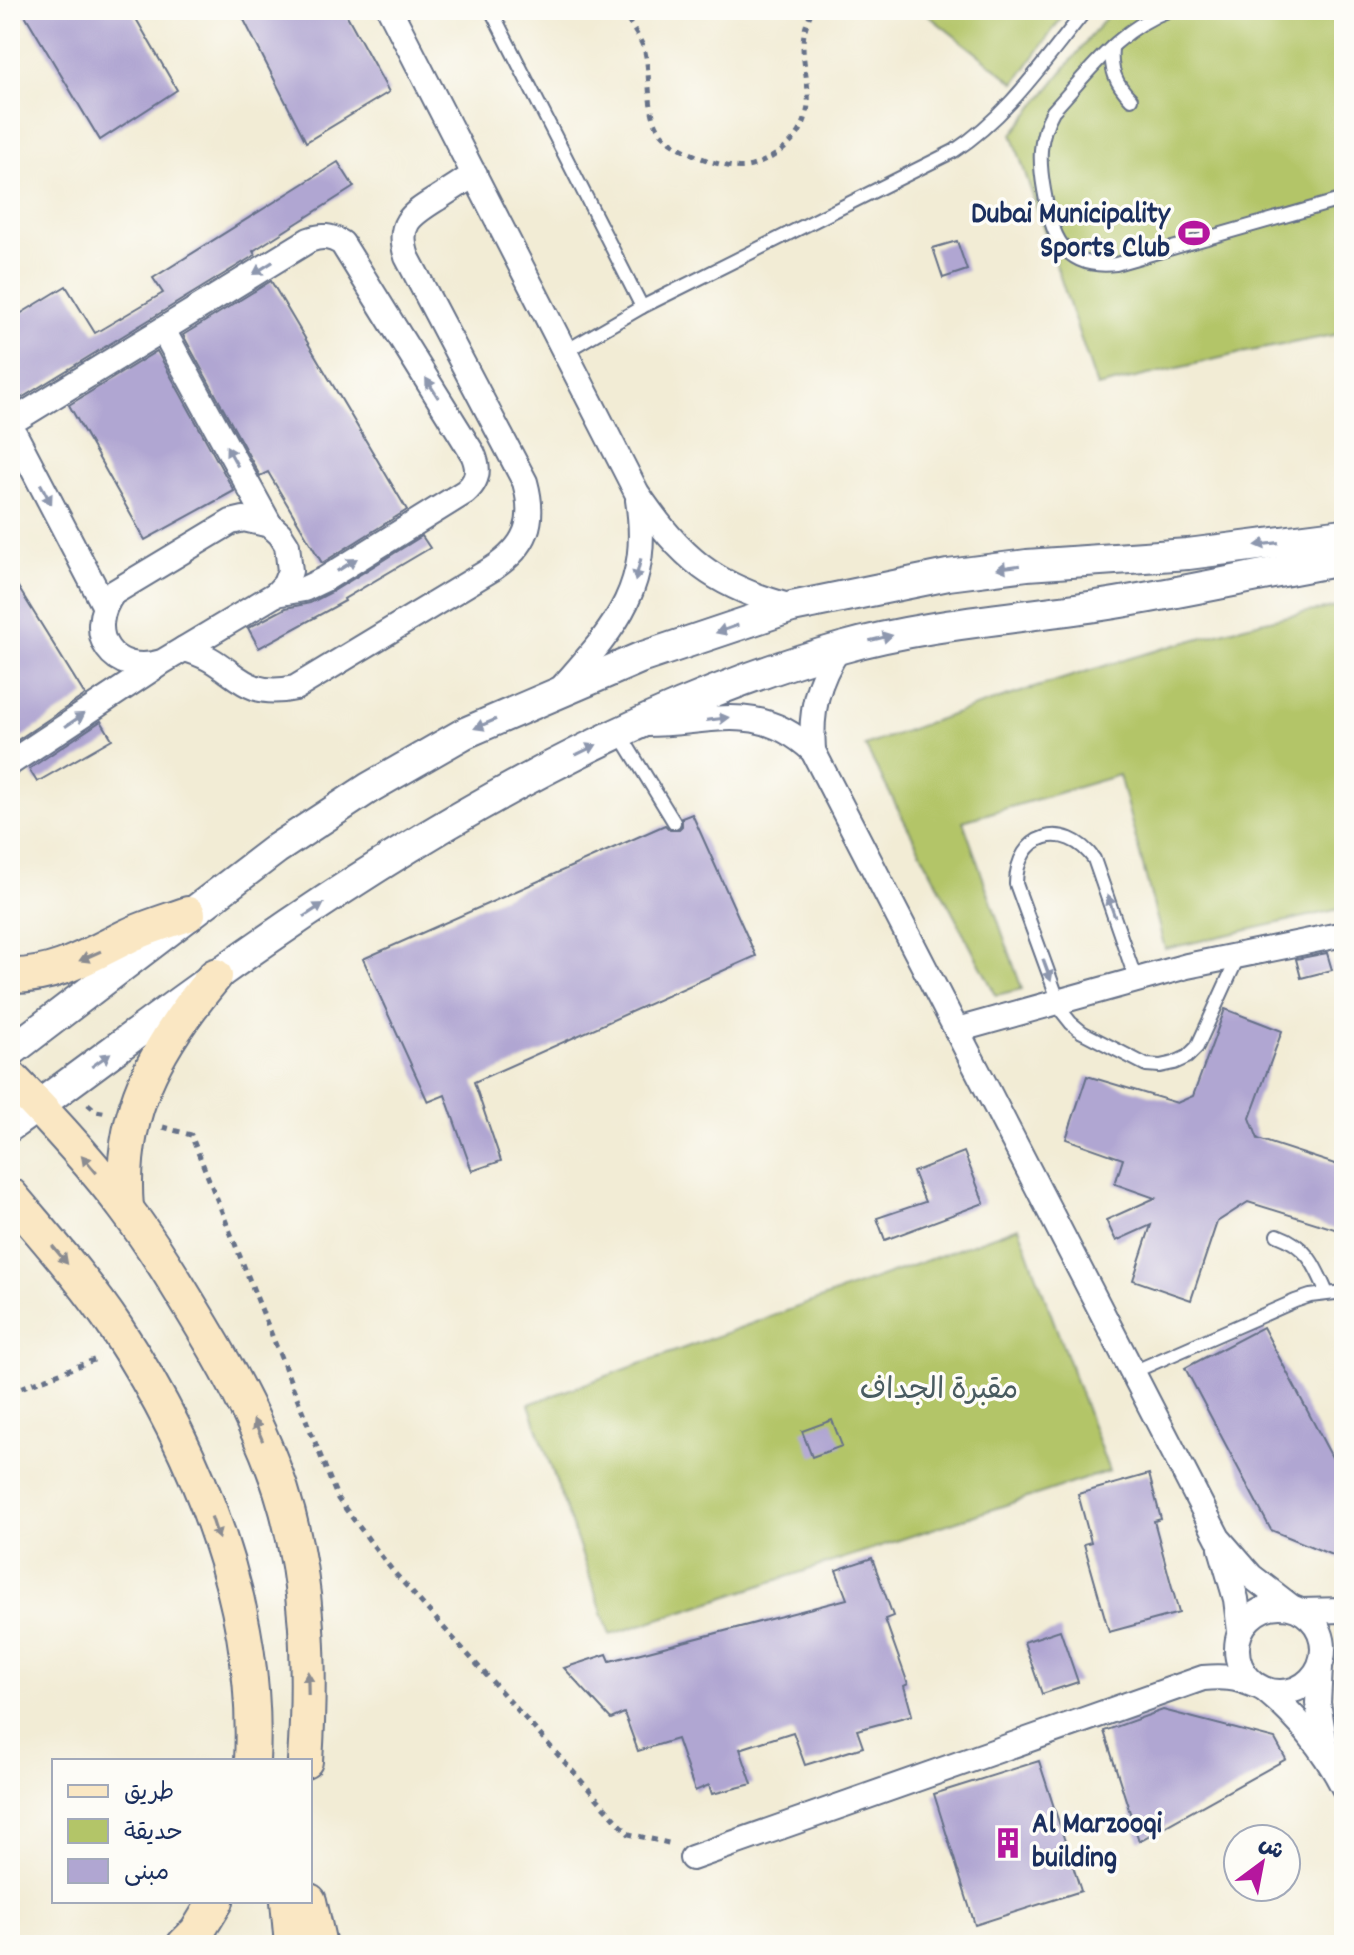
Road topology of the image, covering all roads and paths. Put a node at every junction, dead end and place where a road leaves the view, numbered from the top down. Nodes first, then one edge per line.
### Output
1 (390, 10) edge
2 (491, 10) edge
3 (621, 10) edge
4 (812, 10) edge
5 (1086, 10) edge
6 (1170, 10) edge
7 (1112, 47) junction
8 (1131, 99) dead end
9 (475, 174) junction
10 (1344, 199) edge
11 (642, 307) junction
12 (163, 330) junction
13 (566, 351) junction
14 (10, 424) edge
15 (637, 493) junction
16 (270, 525) junction
17 (1344, 534) edge
18 (1344, 560) edge
19 (276, 594) junction
20 (104, 605) junction
21 (792, 607) junction
22 (234, 619) junction
23 (839, 648) junction
24 (184, 649) junction
25 (162, 662) junction
26 (240, 681) junction
27 (557, 694) junction
28 (630, 729) junction
29 (813, 751) junction
30 (10, 763) edge
31 (674, 822) dead end
32 (188, 914) junction
33 (1344, 934) edge
34 (1240, 953) junction
35 (10, 976) edge
36 (215, 976) junction
37 (1136, 980) junction
38 (1059, 1001) junction
39 (957, 1030) junction
40 (10, 1052) edge
41 (10, 1077) edge
42 (66, 1086) junction
43 (24, 1103) edge
44 (132, 1119) junction
45 (10, 1126) edge
46 (10, 1195) edge
47 (126, 1208) junction
48 (1277, 1235) dead end
49 (1344, 1292) edge
50 (1327, 1293) junction
51 (127, 1347) junction
52 (1133, 1372) junction
53 (10, 1392) edge
54 (1218, 1538) junction
55 (1296, 1608) junction
56 (1344, 1610) edge
57 (1239, 1637) junction
58 (1344, 1643) edge
59 (1321, 1664) junction
60 (1187, 1686) junction
61 (1259, 1688) junction
62 (1328, 1756) junction
63 (252, 1759) edge
64 (305, 1759) edge
65 (1344, 1788) edge
66 (701, 1855) joint
67 (215, 1903) edge
68 (235, 1903) edge
69 (288, 1903) edge
70 (309, 1903) edge
71 (184, 1945) edge
72 (212, 1945) edge
73 (292, 1945) edge
74 (319, 1945) edge

1 - 9 street
2 - 11 lane
3 - 4 path
5 - 11 lane
6 - 7 lane
7 - 8 lane
7 - 10 lane
9 - 13 street
9 - 26 street
11 - 13 lane
12 - 14 street
16 -> 12 street
19 -> 12 street
13 - 15 street
14 -> 20 street
15 - 21 street
15 -> 27 street
16 - 19 street
16 - 20 street
17 -> 21 street
23 -> 18 street
19 - 22 street
20 - 25 street
21 -> 27 street
22 - 24 street
22 - 26 street
23 - 28 street
23 - 29 street
24 - 25 street
24 - 26 street
30 -> 25 street
27 -> 32 street
28 -> 29 street
28 - 31 lane
36 -> 28 street
29 - 39 street
32 -> 35 main road
32 - 40 street
33 - 34 street
34 - 37 street
34 - 38 lane
42 -> 36 street
36 - 44 main road
37 - 38 street
37 -> 38 lane
38 - 39 street
39 - 52 street
41 - 43 main road
42 - 43 street
42 - 44 path
43 - 45 street
47 -> 43 main road
44 - 47 main road
44 - 66 path
46 -> 51 main road
64 -> 47 main road
48 - 50 lane
49 - 50 lane
50 - 52 lane
51 - 53 path
51 -> 63 main road
52 - 54 street
54 - 55 street
54 - 57 street
55 - 56 street
55 - 57 street
55 - 59 street
57 - 60 street
57 - 61 street
58 - 59 street
59 - 61 street
59 - 62 street
60 - 61 street
60 - 66 street
61 - 62 street
62 - 65 street
67 - 71 main road
68 - 72 main road
69 - 73 main road
70 - 74 main road

